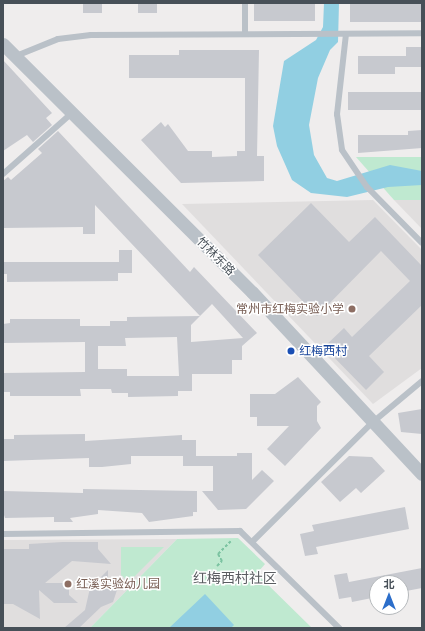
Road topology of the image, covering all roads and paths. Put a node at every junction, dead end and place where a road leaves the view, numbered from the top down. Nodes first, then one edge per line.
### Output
1 (245, 3) edge
2 (422, 33) edge
3 (245, 34) junction
4 (346, 34) junction
5 (3, 44) edge
6 (15, 57) junction
7 (72, 114) junction
8 (3, 174) edge
9 (422, 242) edge
10 (422, 381) edge
11 (373, 422) junction
12 (422, 474) edge
13 (3, 534) edge
14 (232, 541) dead end
15 (252, 542) junction
16 (217, 566) dead end
17 (339, 628) edge

1 - 3 lane
2 - 4 lane
3 - 4 lane
3 - 6 lane
4 - 9 lane
5 - 6 street, 竹林东路
6 - 7 street, 竹林东路
7 - 8 lane
7 - 11 street, 竹林东路
10 - 11 lane
11 - 12 street, 竹林东路
11 - 15 lane
13 - 15 lane
14 - 16 path
15 - 17 lane

